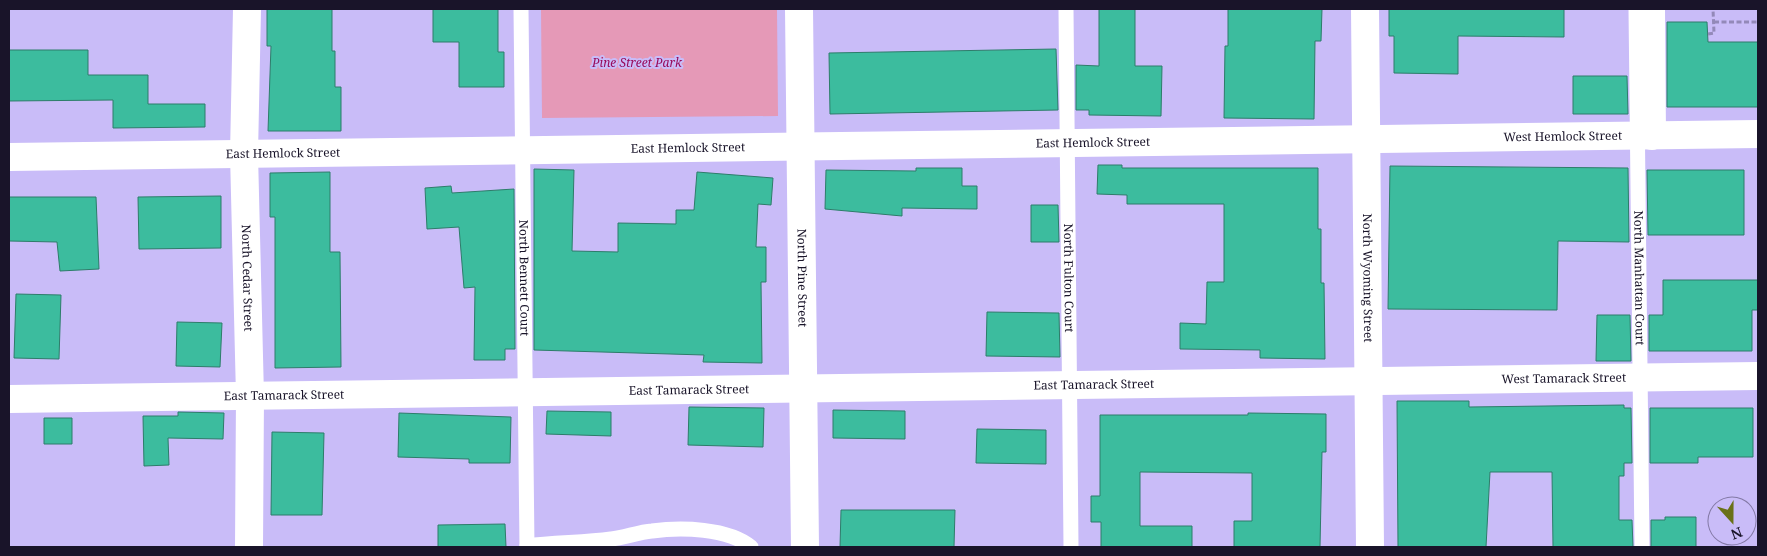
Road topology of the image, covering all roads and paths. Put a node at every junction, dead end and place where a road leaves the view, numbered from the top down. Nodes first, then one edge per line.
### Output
1 (247, 9) edge
2 (521, 9) edge
3 (799, 9) edge
4 (1066, 9) edge
5 (1365, 9) edge
6 (1636, 9) edge
7 (1651, 9) edge
8 (1712, 9) edge
9 (1714, 22) junction
10 (1758, 22) edge
11 (1708, 34) dead end
12 (1758, 134) edge
13 (1645, 136) junction
14 (1366, 139) junction
15 (1067, 143) junction
16 (800, 146) junction
17 (523, 150) junction
18 (244, 154) junction
19 (9, 157) edge
20 (1758, 376) edge
21 (1640, 378) junction
22 (1368, 381) junction
23 (1070, 385) junction
24 (803, 388) junction
25 (525, 392) junction
26 (250, 396) junction
27 (9, 399) edge
28 (527, 546) edge
29 (249, 547) edge
30 (751, 547) edge
31 (804, 547) edge
32 (1071, 547) edge
33 (1370, 547) edge
34 (1642, 547) edge

1 - 18 street, North Cedar Street
2 - 17 lane, North Bennett Court
3 - 16 street, North Pine Street
4 - 15 lane, North Fulton Court
5 - 14 street, North Wyoming Street
6 - 13 lane, North Manhattan Court
7 - 13 street
8 - 9 path
9 - 10 path
9 - 11 path
12 - 13 street, West Hemlock Street
13 - 14 street, West Hemlock Street
13 - 21 lane, North Manhattan Court
14 - 15 street, East Hemlock Street
14 - 22 street, North Wyoming Street
15 - 16 street, East Hemlock Street
15 - 23 lane, North Fulton Court
16 - 17 street, East Hemlock Street
16 - 24 street, North Pine Street
17 - 18 street, East Hemlock Street
17 - 25 lane, North Bennett Court
18 - 19 street, East Hemlock Street
18 - 26 street, North Cedar Street
20 - 21 street, West Tamarack Street
21 - 22 street, West Tamarack Street
21 - 34 lane, North Manhattan Court
22 - 23 street, East Tamarack Street
22 - 33 street, North Wyoming Street
23 - 24 street, East Tamarack Street
23 - 32 lane, North Fulton Court
24 - 25 street, East Tamarack Street
24 - 31 street, North Pine Street
25 - 26 street, East Tamarack Street
25 - 28 lane, North Bennett Court
26 - 27 street, East Tamarack Street
26 - 29 street, North Cedar Street
28 - 30 lane

